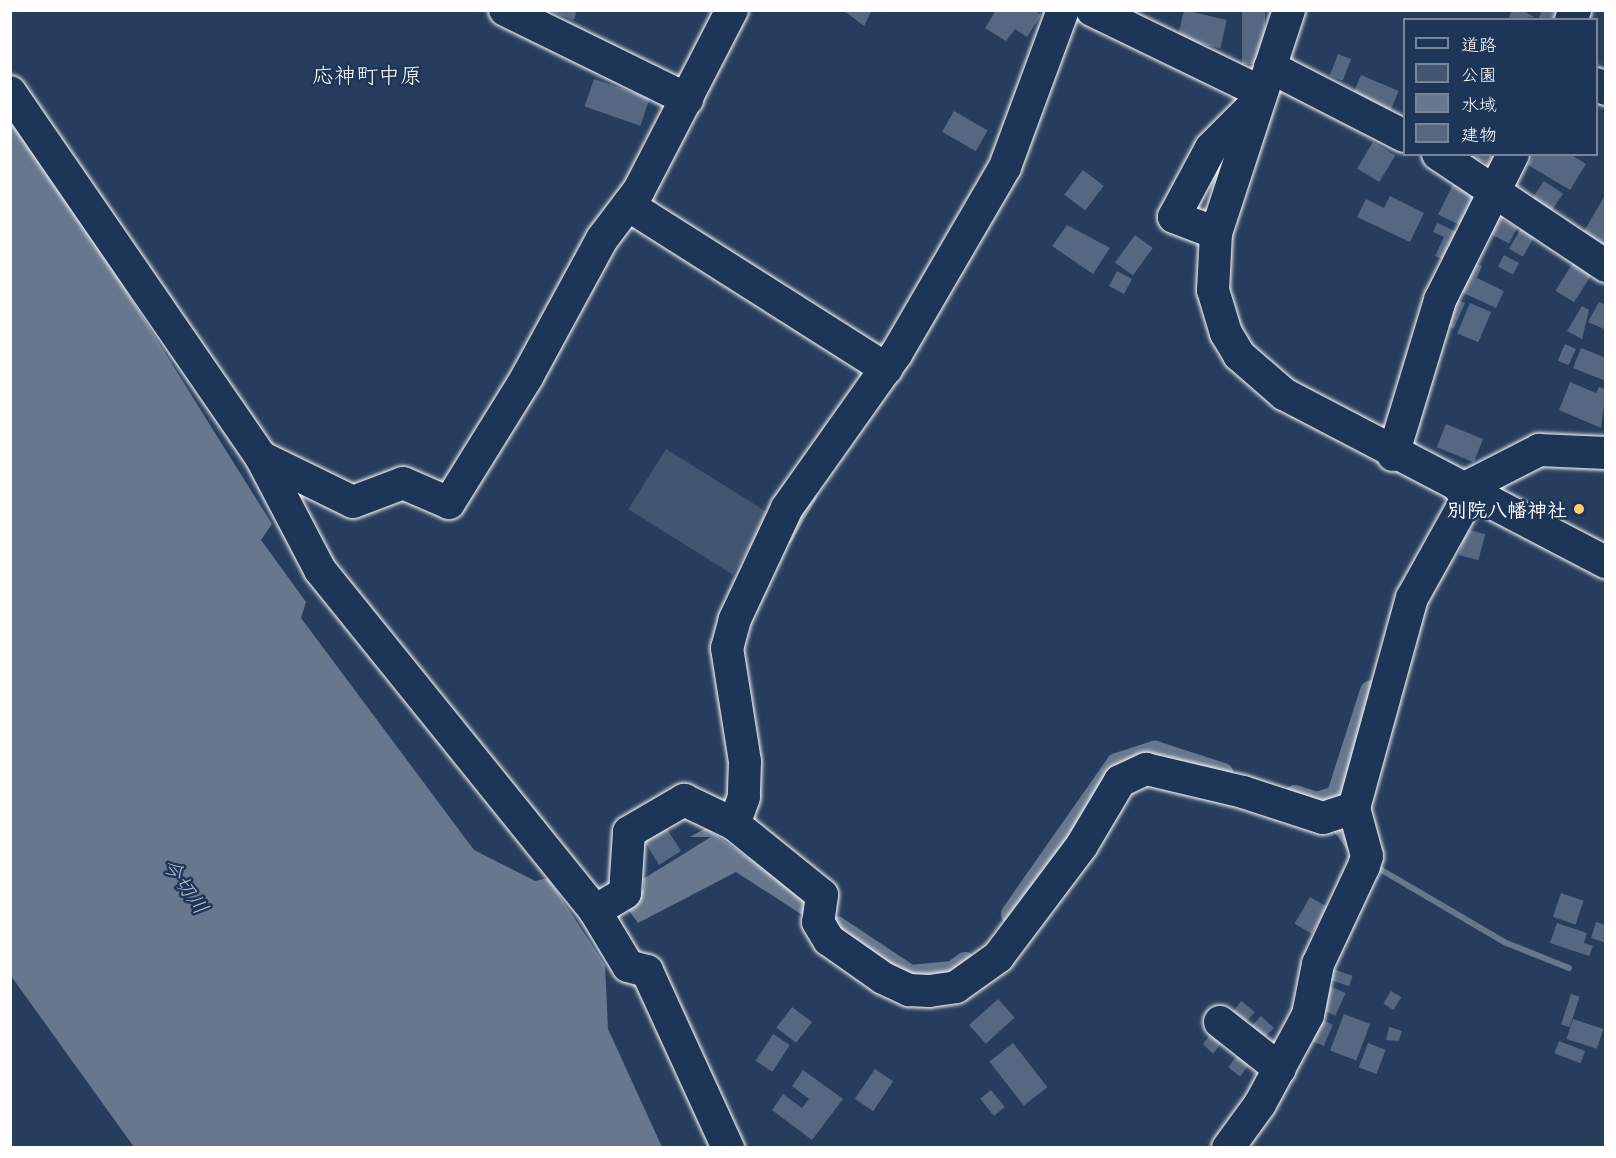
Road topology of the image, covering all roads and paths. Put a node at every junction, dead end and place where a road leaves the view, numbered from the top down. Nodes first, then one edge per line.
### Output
1 (506, 10) edge
2 (732, 10) edge
3 (1063, 10) edge
4 (1092, 10) edge
5 (1289, 10) edge
6 (1263, 86) junction
7 (10, 92) edge
8 (687, 99) junction
9 (1403, 136) edge
10 (1441, 156) edge
11 (1512, 156) edge
12 (1493, 193) junction
13 (628, 205) junction
14 (1216, 233) junction
15 (1605, 266) edge
16 (886, 369) junction
17 (1605, 453) edge
18 (1393, 455) junction
19 (261, 457) junction
20 (1466, 492) junction
21 (1605, 562) edge
22 (1338, 815) junction
23 (734, 824) junction
24 (595, 911) junction
25 (1220, 1022) dead end
26 (1280, 1069) junction
27 (728, 1148) edge
28 (1228, 1148) edge

1 - 8 street
2 - 8 street
3 - 16 street
4 - 6 street
5 - 6 street
6 - 9 street
6 - 14 street
6 - 14 street
7 - 19 street
8 - 13 street
10 - 12 street
11 - 12 street
12 - 15 street
12 - 18 street
13 - 16 street
13 - 19 street
14 - 18 street
16 - 23 street
17 - 20 street
18 - 20 street
19 - 24 street
20 - 21 street
20 - 22 street
22 - 23 street
22 - 26 street
23 - 24 street
24 - 27 street
25 - 26 street
26 - 28 street

